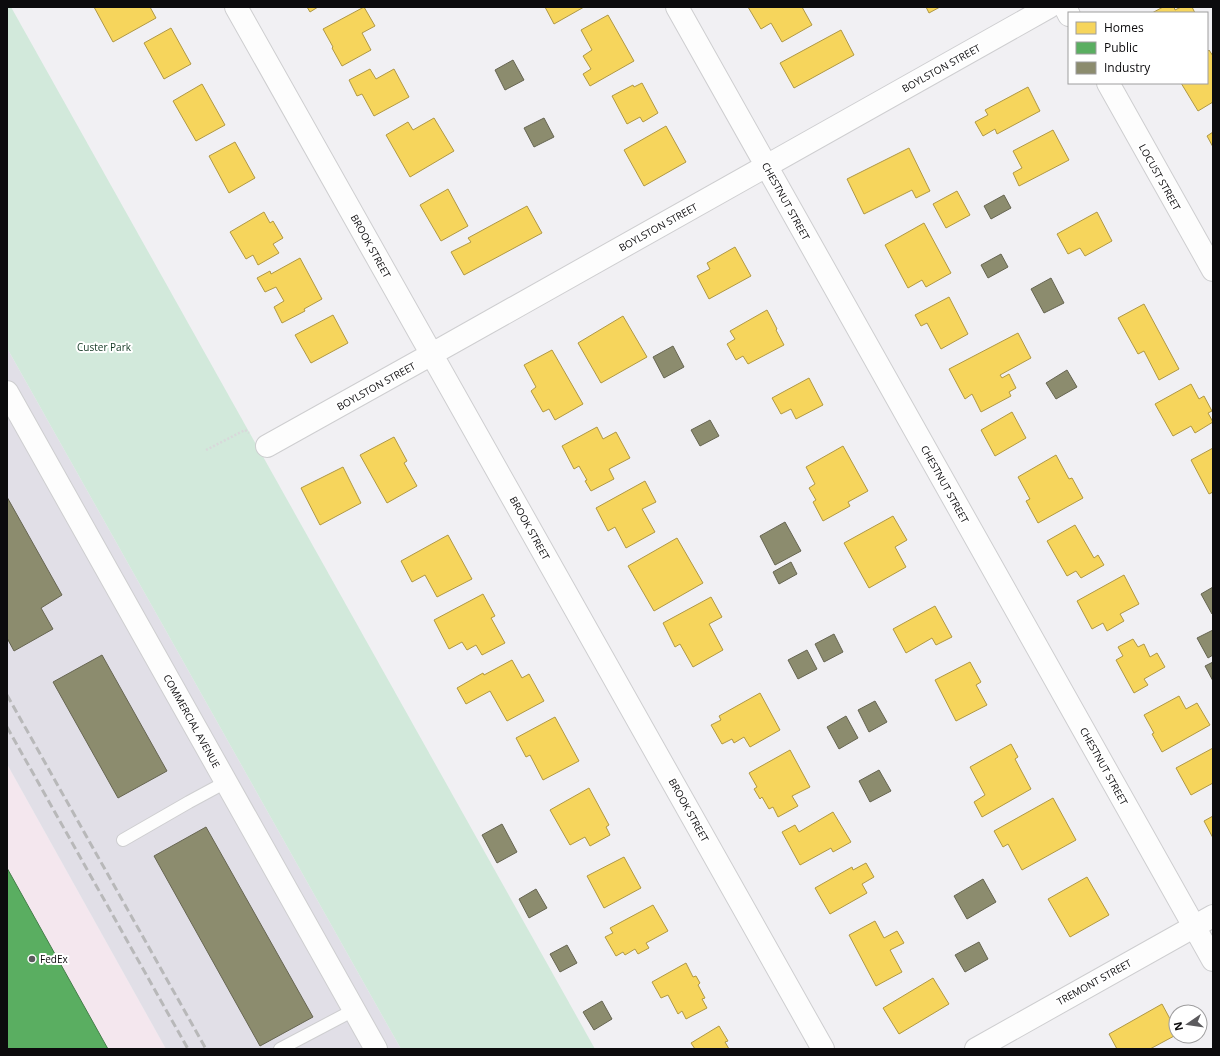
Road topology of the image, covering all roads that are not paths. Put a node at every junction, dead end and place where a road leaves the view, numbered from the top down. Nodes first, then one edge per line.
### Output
1 (236, 7) edge
2 (677, 7) edge
3 (1048, 7) edge
4 (1109, 84) edge
5 (766, 166) junction
6 (1213, 270) edge
7 (432, 354) junction
8 (7, 392) edge
9 (267, 446) road end
10 (226, 782) junction
11 (123, 840) dead end
12 (1213, 916) edge
13 (1194, 926) junction
14 (1213, 960) edge
15 (354, 1010) junction
16 (280, 1049) edge
17 (376, 1049) edge
18 (823, 1049) edge
19 (976, 1049) edge

1 - 7 street, BROOK STREET
2 - 5 street, CHESTNUT STREET
3 - 5 street, BOYLSTON STREET
4 - 6 street, LOCUST STREET
5 - 7 street, BOYLSTON STREET
5 - 13 street, CHESTNUT STREET
7 - 9 street, BOYLSTON STREET
7 - 18 street, BROOK STREET
8 - 10 street, COMMERCIAL AVENUE
10 - 11 lane
10 - 15 street, COMMERCIAL AVENUE
12 - 13 street, TREMONT STREET
13 - 14 street, CHESTNUT STREET
13 - 19 street, TREMONT STREET
15 - 16 lane
15 - 17 street, COMMERCIAL AVENUE

